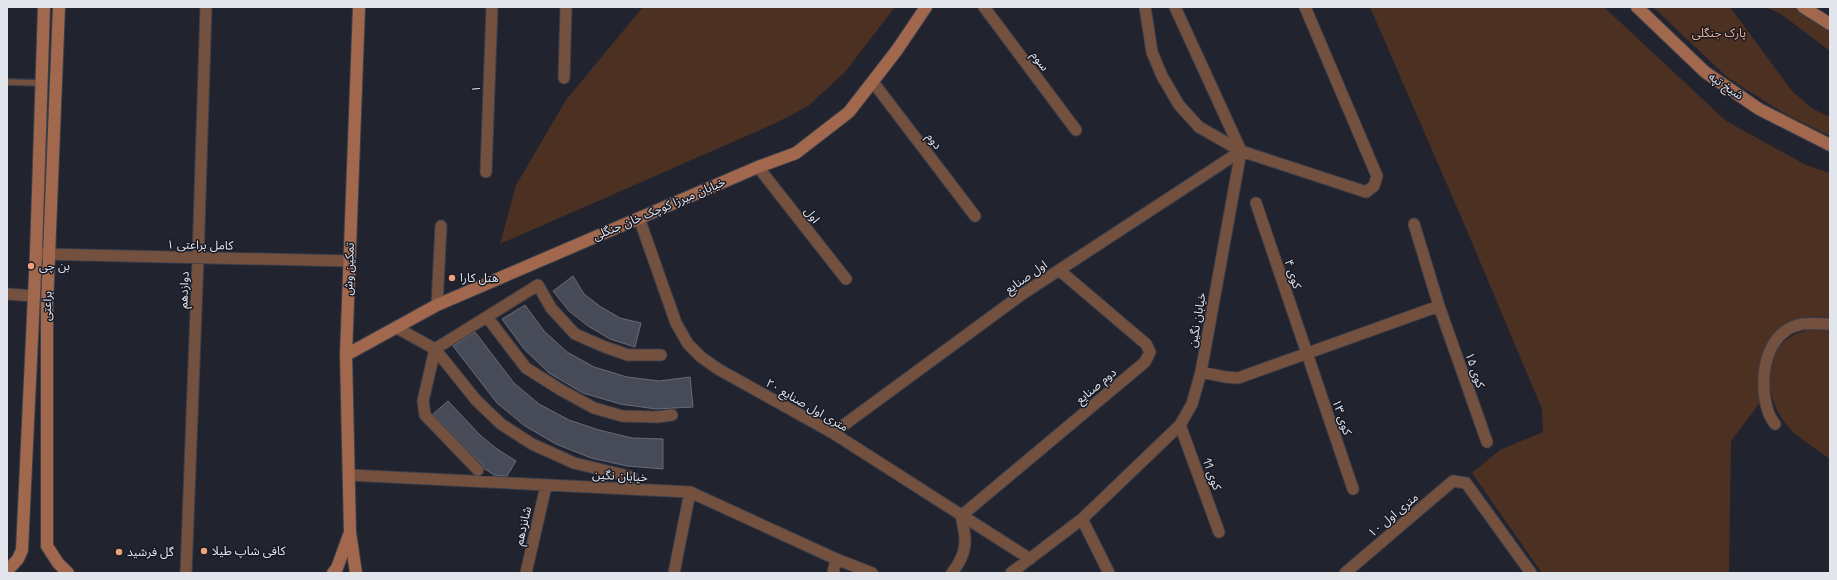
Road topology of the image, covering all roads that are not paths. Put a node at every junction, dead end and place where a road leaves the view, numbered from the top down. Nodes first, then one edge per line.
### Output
1 (44, 7) edge
2 (59, 7) edge
3 (206, 7) edge
4 (359, 7) edge
5 (492, 7) edge
6 (566, 7) edge
7 (926, 7) edge
8 (984, 7) edge
9 (1145, 7) edge
10 (1175, 7) edge
11 (1305, 7) edge
12 (1637, 7) edge
13 (1803, 7) edge
14 (1830, 24) edge
15 (564, 78) dead end
16 (7, 82) edge
17 (873, 82) junction
18 (40, 83) junction
19 (1076, 130) dead end
20 (1830, 145) edge
21 (1241, 151) junction
22 (758, 168) junction
23 (486, 172) dead end
24 (1256, 202) dead end
25 (975, 216) dead end
26 (639, 218) junction
27 (1414, 224) dead end
28 (441, 226) dead end
29 (36, 253) junction
30 (50, 255) junction
31 (198, 258) junction
32 (350, 261) junction
33 (1059, 270) junction
34 (846, 279) dead end
35 (7, 294) edge
36 (34, 296) junction
37 (437, 305) junction
38 (1439, 306) junction
39 (487, 317) junction
40 (1830, 324) edge
41 (396, 328) junction
42 (435, 349) junction
43 (1306, 354) junction
44 (346, 355) junction
45 (661, 356) dead end
46 (1201, 372) junction
47 (672, 415) dead end
48 (1775, 424) dead end
49 (1180, 425) junction
50 (833, 433) junction
51 (1487, 442) dead end
52 (478, 470) dead end
53 (349, 475) junction
54 (632, 477) dead end
55 (546, 486) junction
56 (1353, 489) dead end
57 (690, 492) junction
58 (961, 516) junction
59 (1082, 520) junction
60 (350, 532) junction
61 (1219, 532) dead end
62 (836, 559) junction
63 (1030, 559) junction
64 (7, 571) edge
65 (1528, 572) edge
66 (68, 573) edge
67 (186, 573) edge
68 (334, 573) edge
69 (356, 573) edge
70 (526, 573) edge
71 (674, 573) edge
72 (833, 573) edge
73 (872, 573) edge
74 (952, 573) edge
75 (1011, 573) edge
76 (1109, 573) edge
77 (1345, 573) edge

1 - 18 street, براعتی
2 - 30 street, براعتی
3 - 31 street, دوازدهم
4 - 32 street, تمکین وش
5 - 23 street, ۱
6 - 15 street
7 - 17 street, خیابان میرزا کوچک خان جنگلی
8 - 19 street, سوم
9 - 21 street
10 - 21 street
11 - 21 street
12 - 20 street, شیخ تپه
13 - 14 street
16 - 18 lane
17 - 22 street, خیابان میرزا کوچک خان جنگلی
17 - 25 street, دوم
18 - 29 street, براعتی
21 - 33 street, اول صنایع
21 - 46 street, خیابان نگین
22 - 26 street, خیابان میرزا کوچک خان جنگلی
22 - 34 street, اول
24 - 43 street, کوی ۴
26 - 37 street, خیابان میرزا کوچک خان جنگلی
26 - 50 street, ۲۰ متری اول صنایع
27 - 38 street, کوی ۱۵
28 - 37 street
29 - 30 street, کامل براعتی ۱
29 - 36 street, براعتی
30 - 31 street, کامل براعتی ۱
30 - 66 street, براعتی
31 - 32 street, کامل براعتی ۱
31 - 67 street, دوازدهم
32 - 44 street, تمکین وش
33 - 50 street, اول صنایع
33 - 58 street, دوم صنایع
35 - 36 street
36 - 64 street, براعتی
37 - 41 street, خیابان میرزا کوچک خان جنگلی
38 - 43 street
38 - 51 street, کوی ۱۵
39 - 42 street
39 - 45 street
39 - 47 street
40 - 48 street
41 - 42 street
41 - 44 street, خیابان میرزا کوچک خان جنگلی
42 - 52 street
42 - 54 street
43 - 46 street
43 - 56 street, کوی ۱۳
44 - 53 street, تمکین وش
46 - 49 street, خیابان نگین
49 - 59 street, خیابان نگین
49 - 61 street, کوی 11
50 - 58 street, ۲۰ متری اول صنایع
53 - 55 street, خیابان نگین
53 - 60 street, تمکین وش
55 - 57 street, خیابان نگین
55 - 70 street, شانزدهم
57 - 62 street, خیابان نگین
57 - 71 street
58 - 63 street, ۲۰ متری اول صنایع
58 - 74 street
59 - 63 street, خیابان نگین
59 - 76 street
60 - 68 street
60 - 69 street
62 - 72 street
62 - 73 street, خیابان نگین
63 - 75 street, خیابان نگین
65 - 77 street, ۱۰ متری اول

